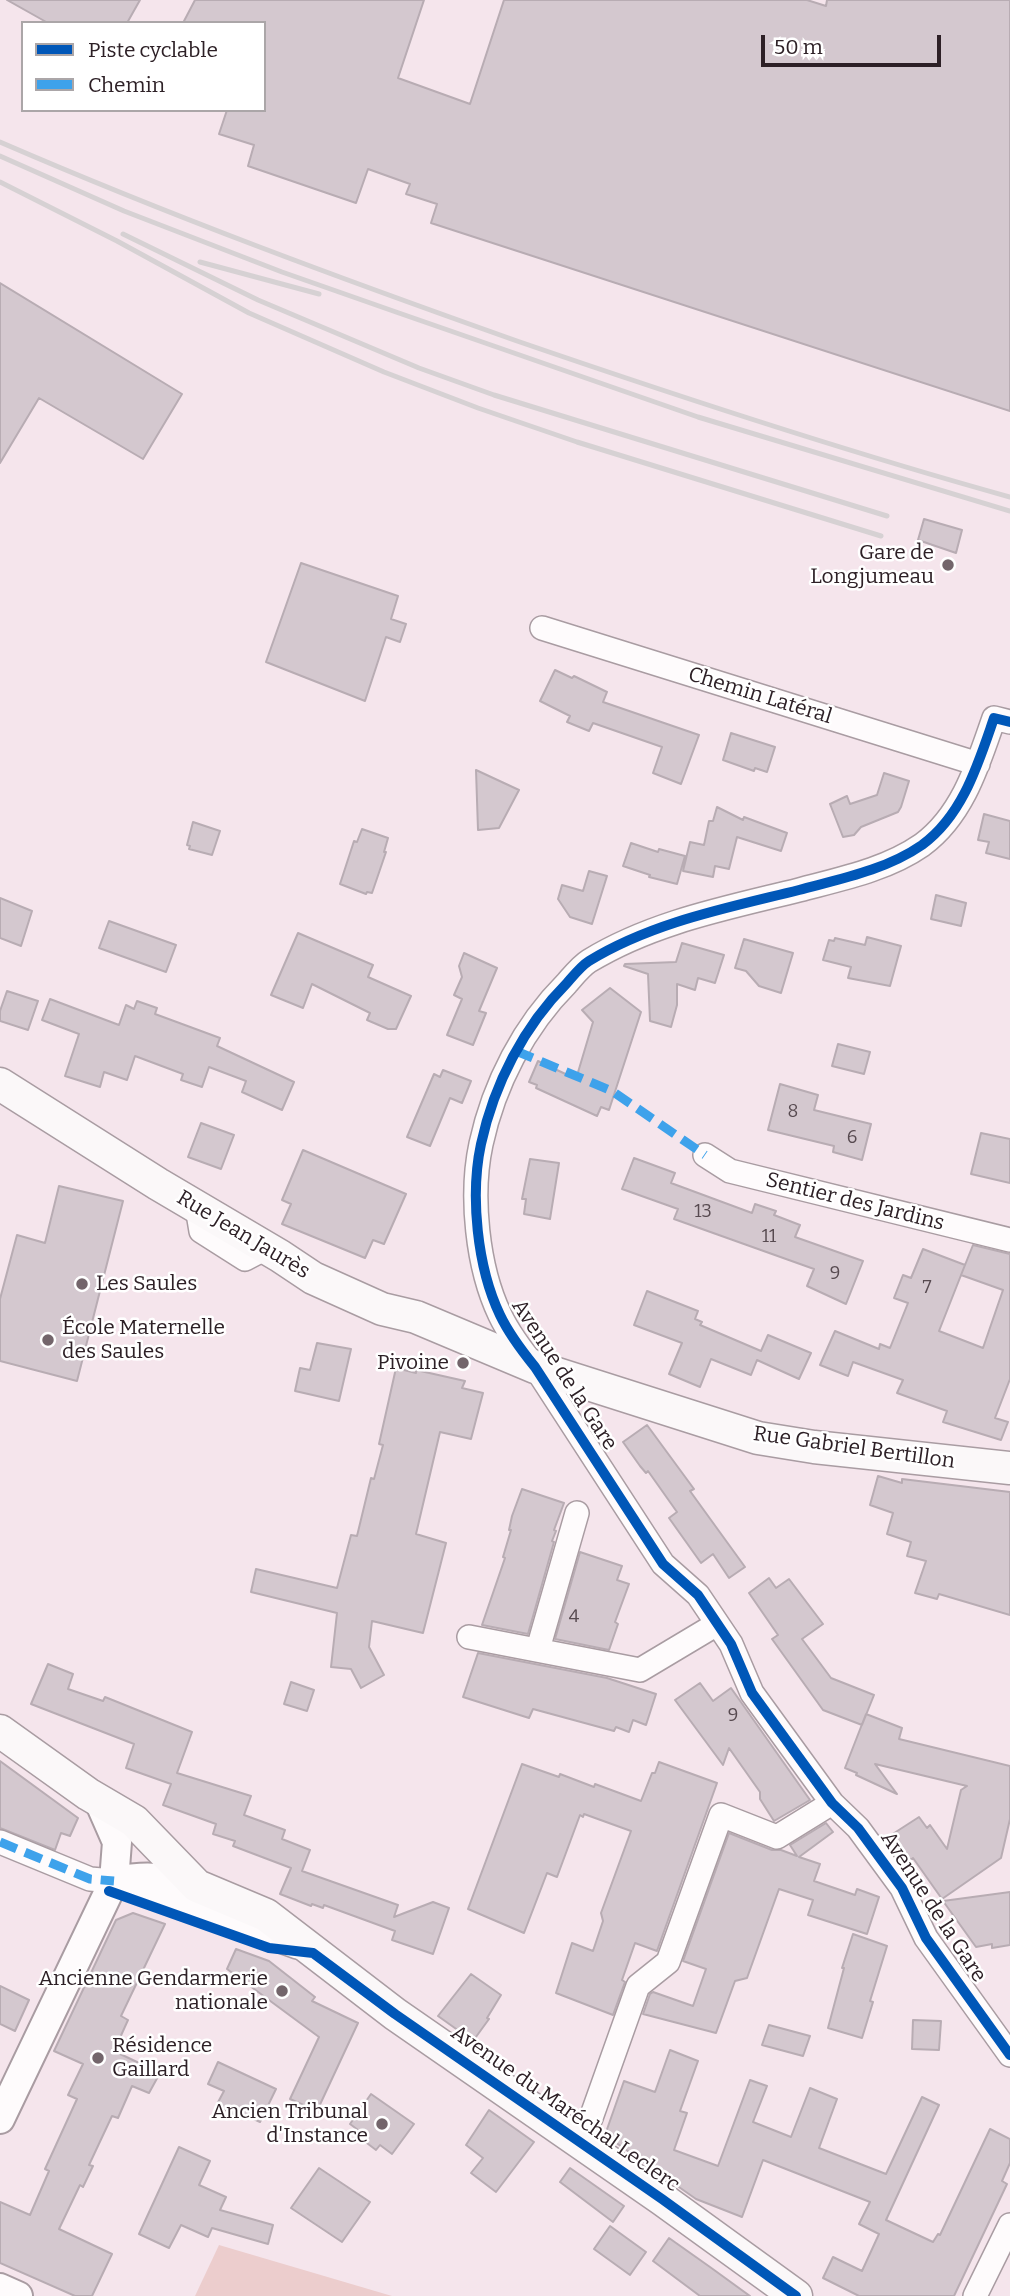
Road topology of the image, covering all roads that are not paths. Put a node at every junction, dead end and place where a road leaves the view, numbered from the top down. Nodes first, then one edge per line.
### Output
1 (542, 628) dead end
2 (1002, 720) edge
3 (978, 764) junction
4 (0, 1084) edge
5 (705, 1155) dead end
6 (1010, 1240) edge
7 (502, 1353) joint
8 (535, 1367) junction
9 (1010, 1468) edge
10 (577, 1513) dead end
11 (716, 1624) junction
12 (469, 1637) dead end
13 (538, 1649) junction
14 (0, 1731) edge
15 (99, 1801) junction
16 (832, 1803) junction
17 (0, 1842) edge
18 (114, 1881) junction
19 (197, 1886) junction
20 (313, 1953) junction
21 (1010, 2055) edge
22 (0, 2119) edge
23 (578, 2141) junction
24 (1010, 2225) edge
25 (0, 2288) edge
26 (18, 2296) edge
27 (796, 2296) edge
28 (975, 2296) edge

1 - 3 street, Chemin Latéral
2 - 3 street, Avenue de la Gare
3 - 8 street, Avenue de la Gare
4 - 7 main road, Rue Jean Jaurès
5 - 6 street, Sentier des Jardins
7 - 8 main road, Rue Gabriel Bertillon
8 - 9 main road, Rue Gabriel Bertillon
8 - 11 street, Avenue de la Gare
10 - 13 street
11 - 13 street
11 - 16 street, Avenue de la Gare
12 - 13 street
14 - 15 main road
15 - 18 street
15 - 19 main road
16 - 21 street, Avenue de la Gare
16 - 23 street
17 - 18 street, Avenue du Maréchal Leclerc
18 - 19 street
18 - 20 street, Avenue du Maréchal Leclerc
18 - 22 street
19 - 20 main road
20 - 23 main road, Avenue du Maréchal Leclerc
23 - 27 main road, Avenue du Maréchal Leclerc
24 - 28 street
25 - 26 street

